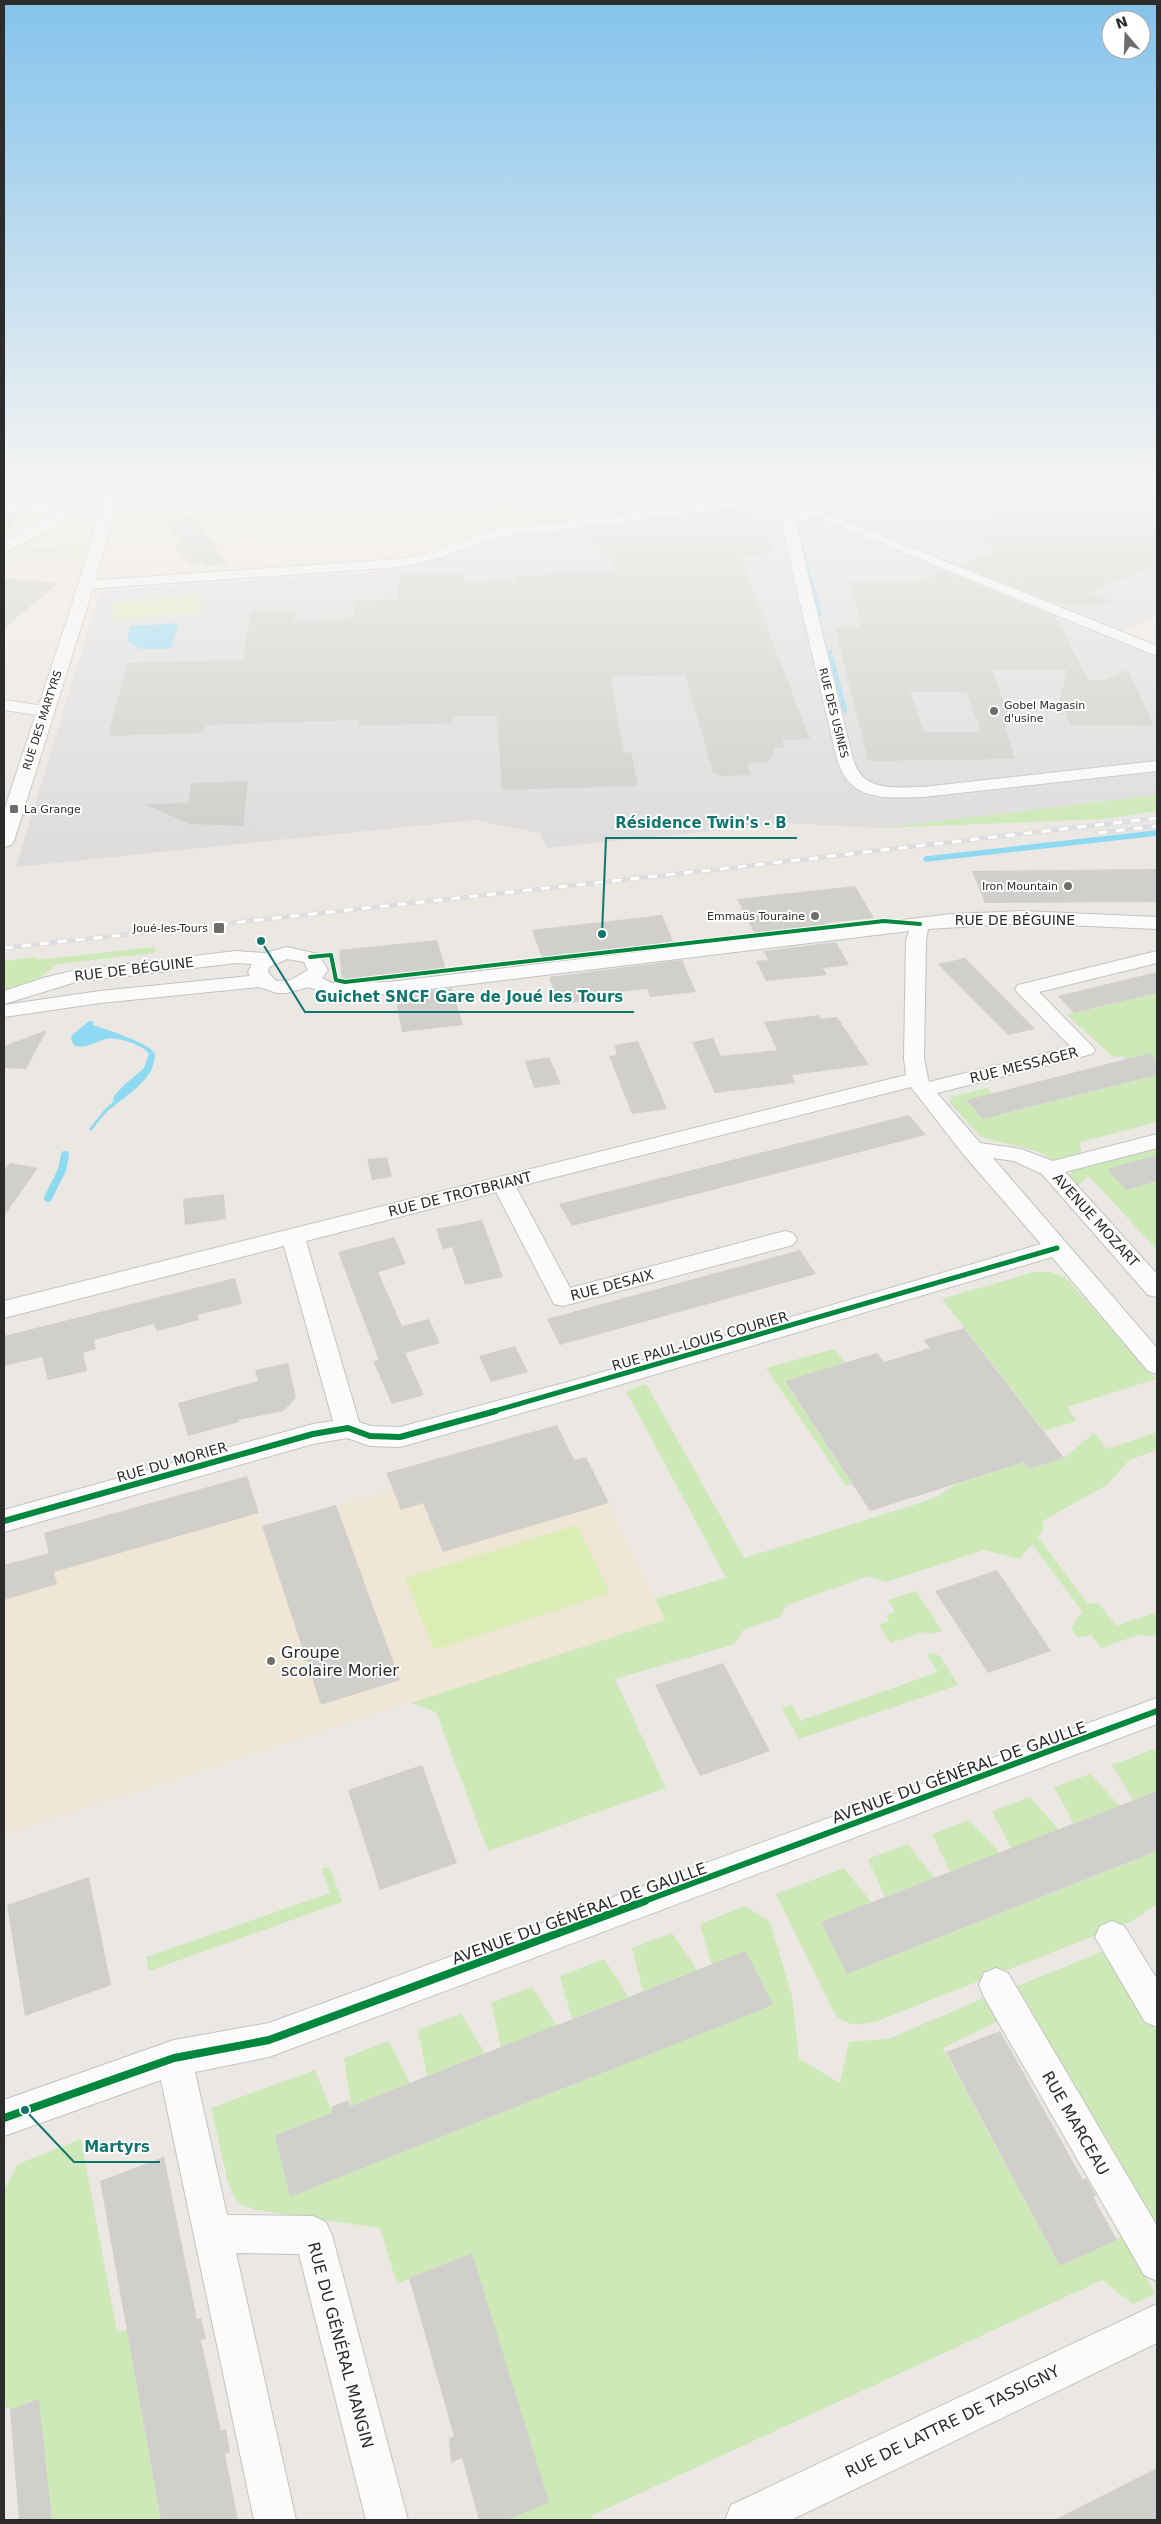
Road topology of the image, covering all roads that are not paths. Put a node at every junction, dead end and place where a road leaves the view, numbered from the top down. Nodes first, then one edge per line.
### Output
1 (80, 603) edge
2 (807, 603) edge
3 (1039, 603) edge
4 (1157, 651) edge
5 (4, 705) edge
6 (44, 711) junction
7 (1157, 766) edge
8 (9, 809) edge
9 (4, 842) edge
10 (1157, 923) edge
11 (920, 924) junction
12 (1157, 957) edge
13 (268, 959) junction
14 (309, 980) junction
15 (263, 981) junction
16 (4, 998) edge
17 (4, 1011) edge
18 (920, 1084) junction
19 (1157, 1140) edge
20 (971, 1149) junction
21 (1050, 1169) junction
22 (503, 1184) junction
23 (293, 1235) junction
24 (785, 1239) dead end
25 (1057, 1248) junction
26 (1157, 1289) edge
27 (4, 1309) edge
28 (1157, 1365) edge
29 (348, 1428) junction
30 (4, 1521) edge
31 (1157, 1711) edge
32 (1112, 1937) dead end
33 (996, 1985) dead end
34 (1157, 2010) edge
35 (174, 2058) junction
36 (4, 2118) edge
37 (213, 2234) junction
38 (1157, 2262) edge
39 (1157, 2323) edge
40 (275, 2520) edge
41 (387, 2520) edge
42 (746, 2520) edge

1 - 6 main road, RUE DES MARTYRS
2 - 7 street, RUE DES USINES
3 - 4 street
5 - 6 street
6 - 8 main road, RUE DES MARTYRS
8 - 9 main road, RUE DES MARTYRS
10 - 11 street, RUE DE BÉGUINE
11 - 14 street, RUE DE BÉGUINE
11 - 18 street
12 - 18 street, RUE MESSAGER
13 - 14 street, RUE DE BÉGUINE
13 - 15 street
13 - 16 street, RUE DE BÉGUINE
14 - 15 street, RUE DE BÉGUINE
15 - 17 street, RUE DE BÉGUINE
18 - 20 street
18 - 22 street, RUE DE TROTBRIANT
19 - 21 street
20 - 21 street, AVENUE MOZART
20 - 25 street
21 - 26 street, AVENUE MOZART
22 - 23 street, RUE DE TROTBRIANT
22 - 24 street, RUE DESAIX
23 - 27 street, RUE DE TROTBRIANT
23 - 29 street
25 - 28 street
25 - 29 street, RUE PAUL-LOUIS COURIER
29 - 30 street, RUE DU MORIER
31 - 35 street, AVENUE DU GÉNÉRAL DE GAULLE
32 - 34 street
33 - 38 street, RUE MARCEAU
35 - 36 street, AVENUE DU GÉNÉRAL DE GAULLE
35 - 37 street
37 - 40 street
37 - 41 street, RUE DU GÉNÉRAL MANGIN
39 - 42 street, RUE DE LATTRE DE TASSIGNY

